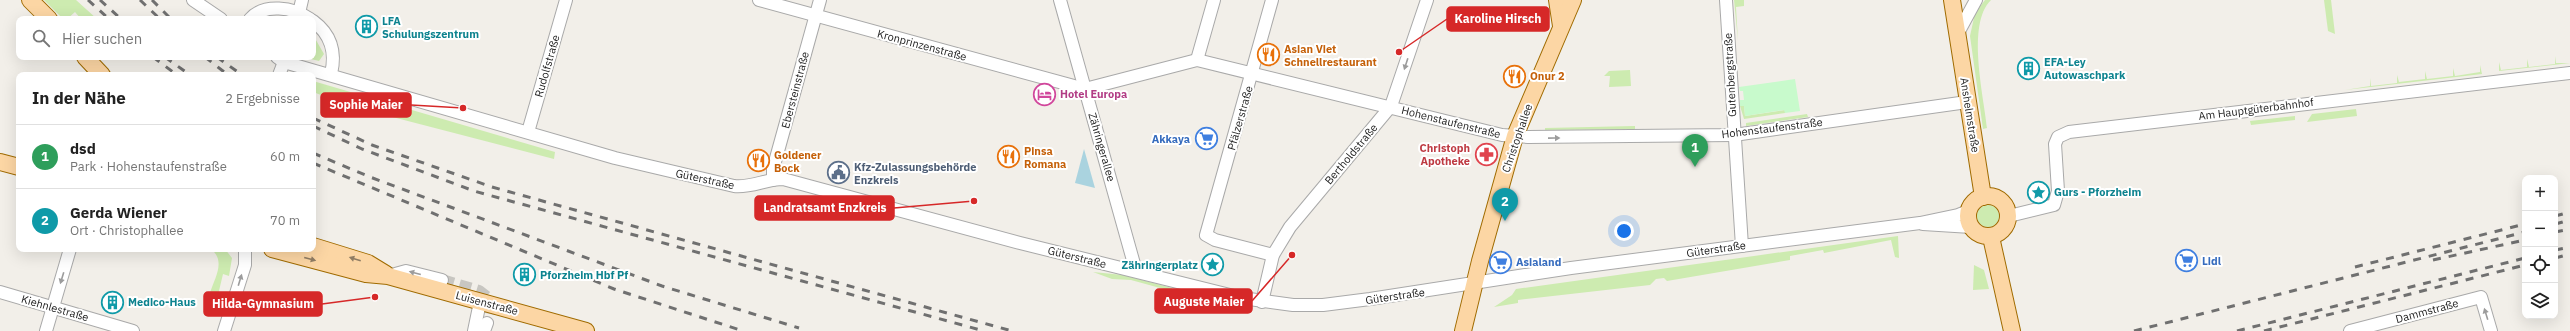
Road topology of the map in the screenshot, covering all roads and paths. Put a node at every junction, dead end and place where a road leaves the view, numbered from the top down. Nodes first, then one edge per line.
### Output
1 (30, 0) edge
2 (192, 0) edge
3 (302, 0) edge
4 (566, 0) edge
5 (759, 0) edge
6 (820, 0) edge
7 (1060, 0) edge
8 (1214, 0) edge
9 (1272, 0) edge
10 (1427, 0) edge
11 (1557, 0) edge
12 (1573, 0) edge
13 (1726, 0) edge
14 (1952, 0) edge
15 (1976, 0) edge
16 (299, 13) junction
17 (46, 16) edge
18 (216, 16) edge
19 (253, 16) edge
20 (304, 16) edge
21 (815, 16) junction
22 (316, 24) edge
23 (1561, 28) junction
24 (1958, 33) junction
25 (88, 60) edge
26 (281, 60) edge
27 (1197, 60) junction
28 (99, 72) edge
29 (279, 72) edge
30 (2570, 73) edge
31 (331, 74) junction
32 (1253, 74) junction
33 (1085, 89) junction
34 (1967, 102) junction
35 (1391, 106) junction
36 (528, 132) junction
37 (1734, 134) junction
38 (1515, 136) junction
39 (0, 162) edge
40 (16, 166) edge
41 (773, 180) junction
42 (1983, 197) junction
43 (1968, 211) junction
44 (2009, 216) junction
45 (1920, 223) junction
46 (1971, 227) junction
47 (1991, 237) junction
48 (1742, 246) junction
49 (316, 247) edge
50 (69, 252) edge
51 (245, 252) edge
52 (283, 252) edge
53 (1273, 255) junction
54 (1136, 272) junction
55 (388, 276) junction
56 (442, 280) tunnel mouth
57 (1474, 284) junction
58 (0, 292) edge
59 (480, 302) junction
60 (1262, 302) junction
61 (53, 307) junction
62 (46, 331) edge
63 (133, 331) edge
64 (224, 331) edge
65 (474, 331) edge
66 (586, 331) edge
67 (1463, 331) edge
68 (2012, 331) edge
69 (2350, 331) edge
70 (2491, 331) edge

1 - 17 main road
2 - 18 street
3 - 16 street
4 - 36 street, Rudolfstraße
5 - 21 street, Kronprinzenstraße
6 - 21 street, Ebersteinstraße
7 - 33 street, Zähringerallee
8 - 27 street
9 - 32 street, Pfälzerstraße
10 -> 35 street, Bertholdstraße
11 - 23 main road
12 - 23 main road, Christophallee
13 - 37 street, Gutenbergstraße
14 - 24 main road, Anshelmstraße
15 - 24 street
16 - 19 street
16 - 20 street
21 - 33 street, Kronprinzenstraße
21 - 41 street, Ebersteinstraße
22 - 31 street
23 - 38 main road, Christophallee
24 - 34 main road, Anshelmstraße
25 - 28 main road
26 - 29 street
26 - 31 street, Güterstraße
27 - 32 street, Hohenstaufenstraße
27 - 33 street, Hohenstaufenstraße
30 - 44 street, Am Hauptgüterbahnhof
31 - 36 street, Güterstraße
32 - 35 street, Hohenstaufenstraße
32 - 53 street, Pfälzerstraße
33 - 54 street, Zähringerallee
34 - 37 street, Hohenstaufenstraße
34 - 42 main road, Anshelmstraße
35 - 38 street, Hohenstaufenstraße
35 - 53 street, Bertholdstraße
36 - 41 street, Güterstraße
38 -> 37 street, Hohenstaufenstraße
37 - 48 street, Gutenbergstraße
38 - 57 main road, Christophallee
39 - 40 main road
41 - 54 street, Güterstraße
42 - 43 main road
42 - 44 main road
43 - 45 street, Güterstraße
43 - 46 main road
44 - 47 main road
45 - 46 street, Güterstraße
45 - 48 street, Güterstraße
46 - 47 main road
47 - 68 main road
48 - 57 street, Güterstraße
55 -> 49 main road, Luisenstraße
50 -> 61 street
64 -> 51 street
52 -> 55 main road, Luisenstraße
53 - 60 street, Bertholdstraße
54 - 60 street, Güterstraße
56 -> 55 street
55 - 59 main road, Luisenstraße
57 - 60 street, Güterstraße
57 - 67 main road, Christophallee
58 - 61 street, Kiehnlestraße
59 - 65 street
59 - 66 main road, Luisenstraße
61 - 62 street
61 - 63 street, Kiehnlestraße
70 -> 69 street, Dammstraße

